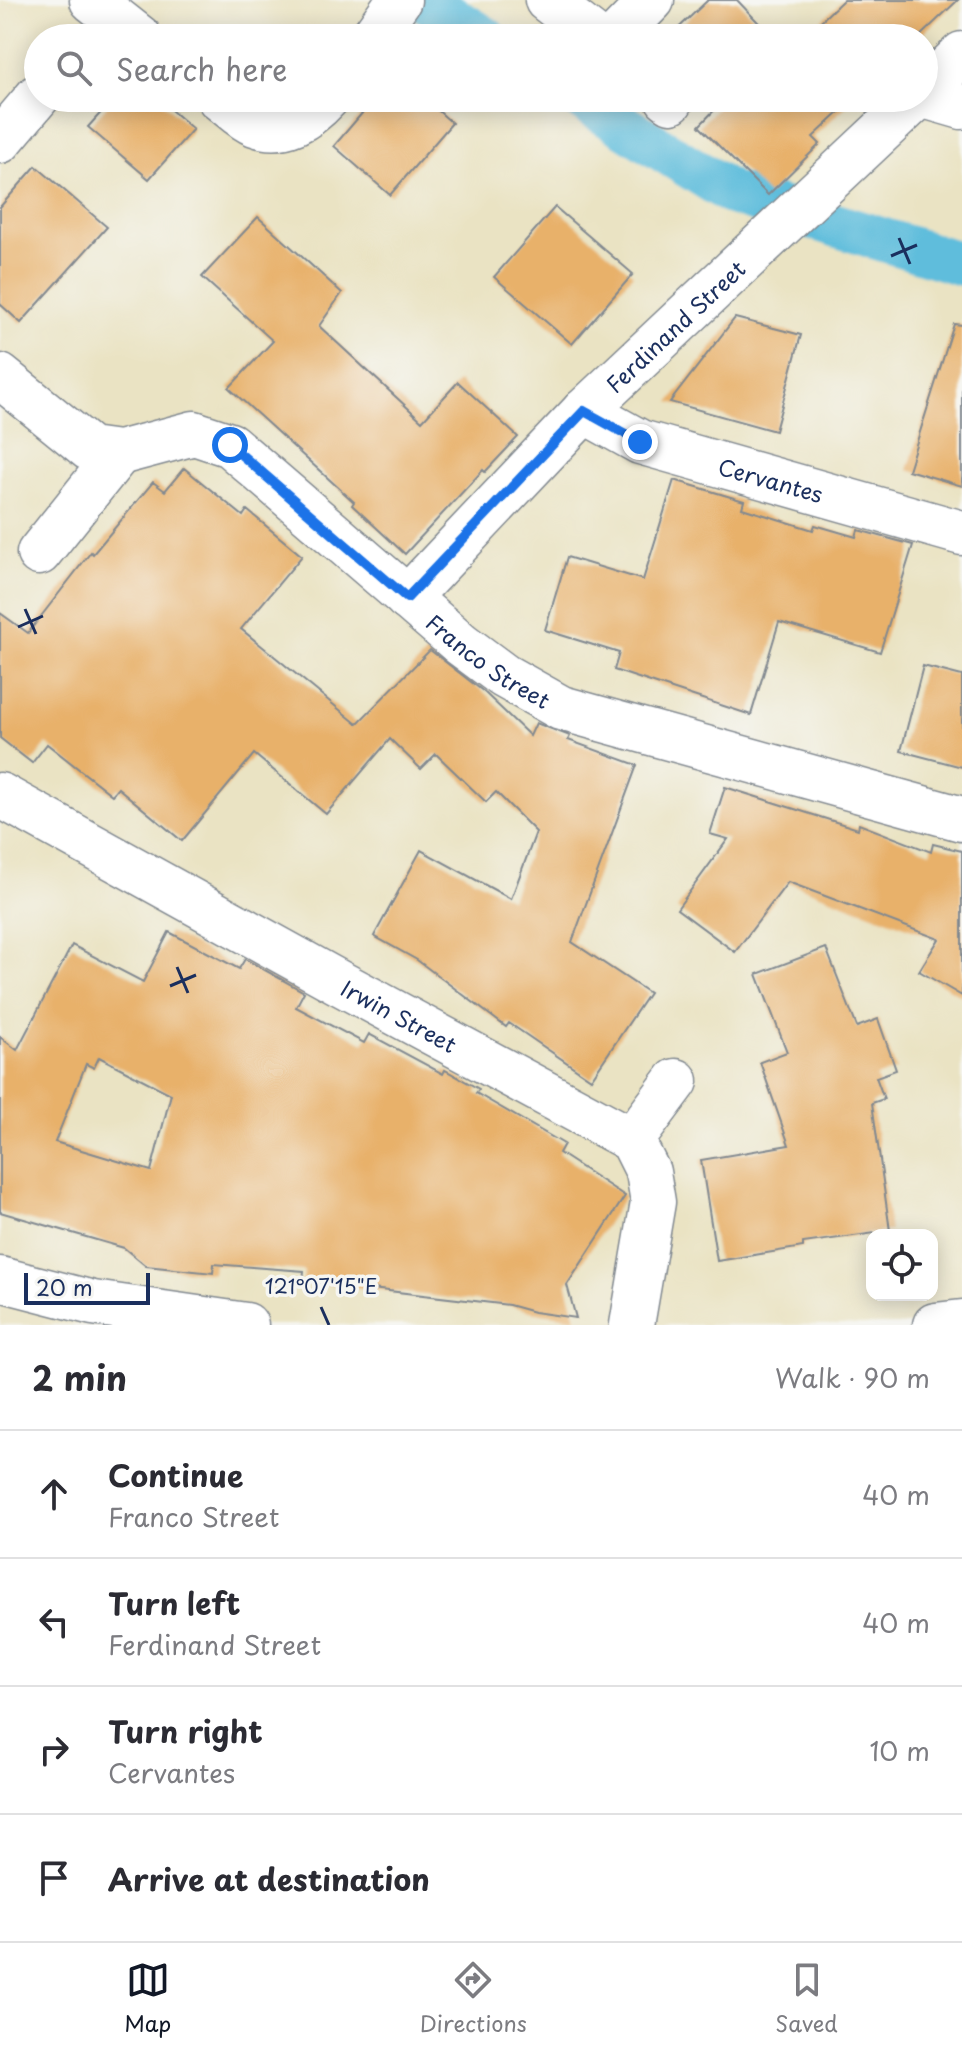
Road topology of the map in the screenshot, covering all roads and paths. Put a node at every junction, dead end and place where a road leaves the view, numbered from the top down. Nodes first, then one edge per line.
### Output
1 (399, 0) edge
2 (547, 0) edge
3 (652, 0) edge
4 (382, 24) edge
5 (578, 24) edge
6 (629, 24) edge
7 (962, 54) edge
8 (938, 79) edge
9 (938, 99) edge
10 (962, 107) edge
11 (24, 112) edge
12 (237, 112) edge
13 (314, 112) edge
14 (902, 112) edge
15 (0, 141) edge
16 (0, 376) edge
17 (584, 411) junction
18 (119, 453) junction
19 (962, 533) edge
20 (39, 553) dead end
21 (407, 598) junction
22 (0, 795) edge
23 (962, 819) edge
24 (676, 1081) dead end
25 (632, 1140) junction
26 (0, 1279) edge
27 (84, 1314) edge
28 (246, 1325) edge
29 (632, 1325) edge

1 - 4 street
2 - 5 street
3 - 6 street
7 - 8 street
9 - 10 street
11 - 15 street
12 - 13 street
14 - 17 street, Ferdinand Street
16 - 18 street
17 - 19 street, Cervantes
17 - 21 street, Ferdinand Street
18 - 20 street
18 - 21 street, Franco Street
21 - 23 street, Franco Street
22 - 25 street, Irwin Street
24 - 25 street
25 - 29 street
26 - 27 street
27 - 28 street

